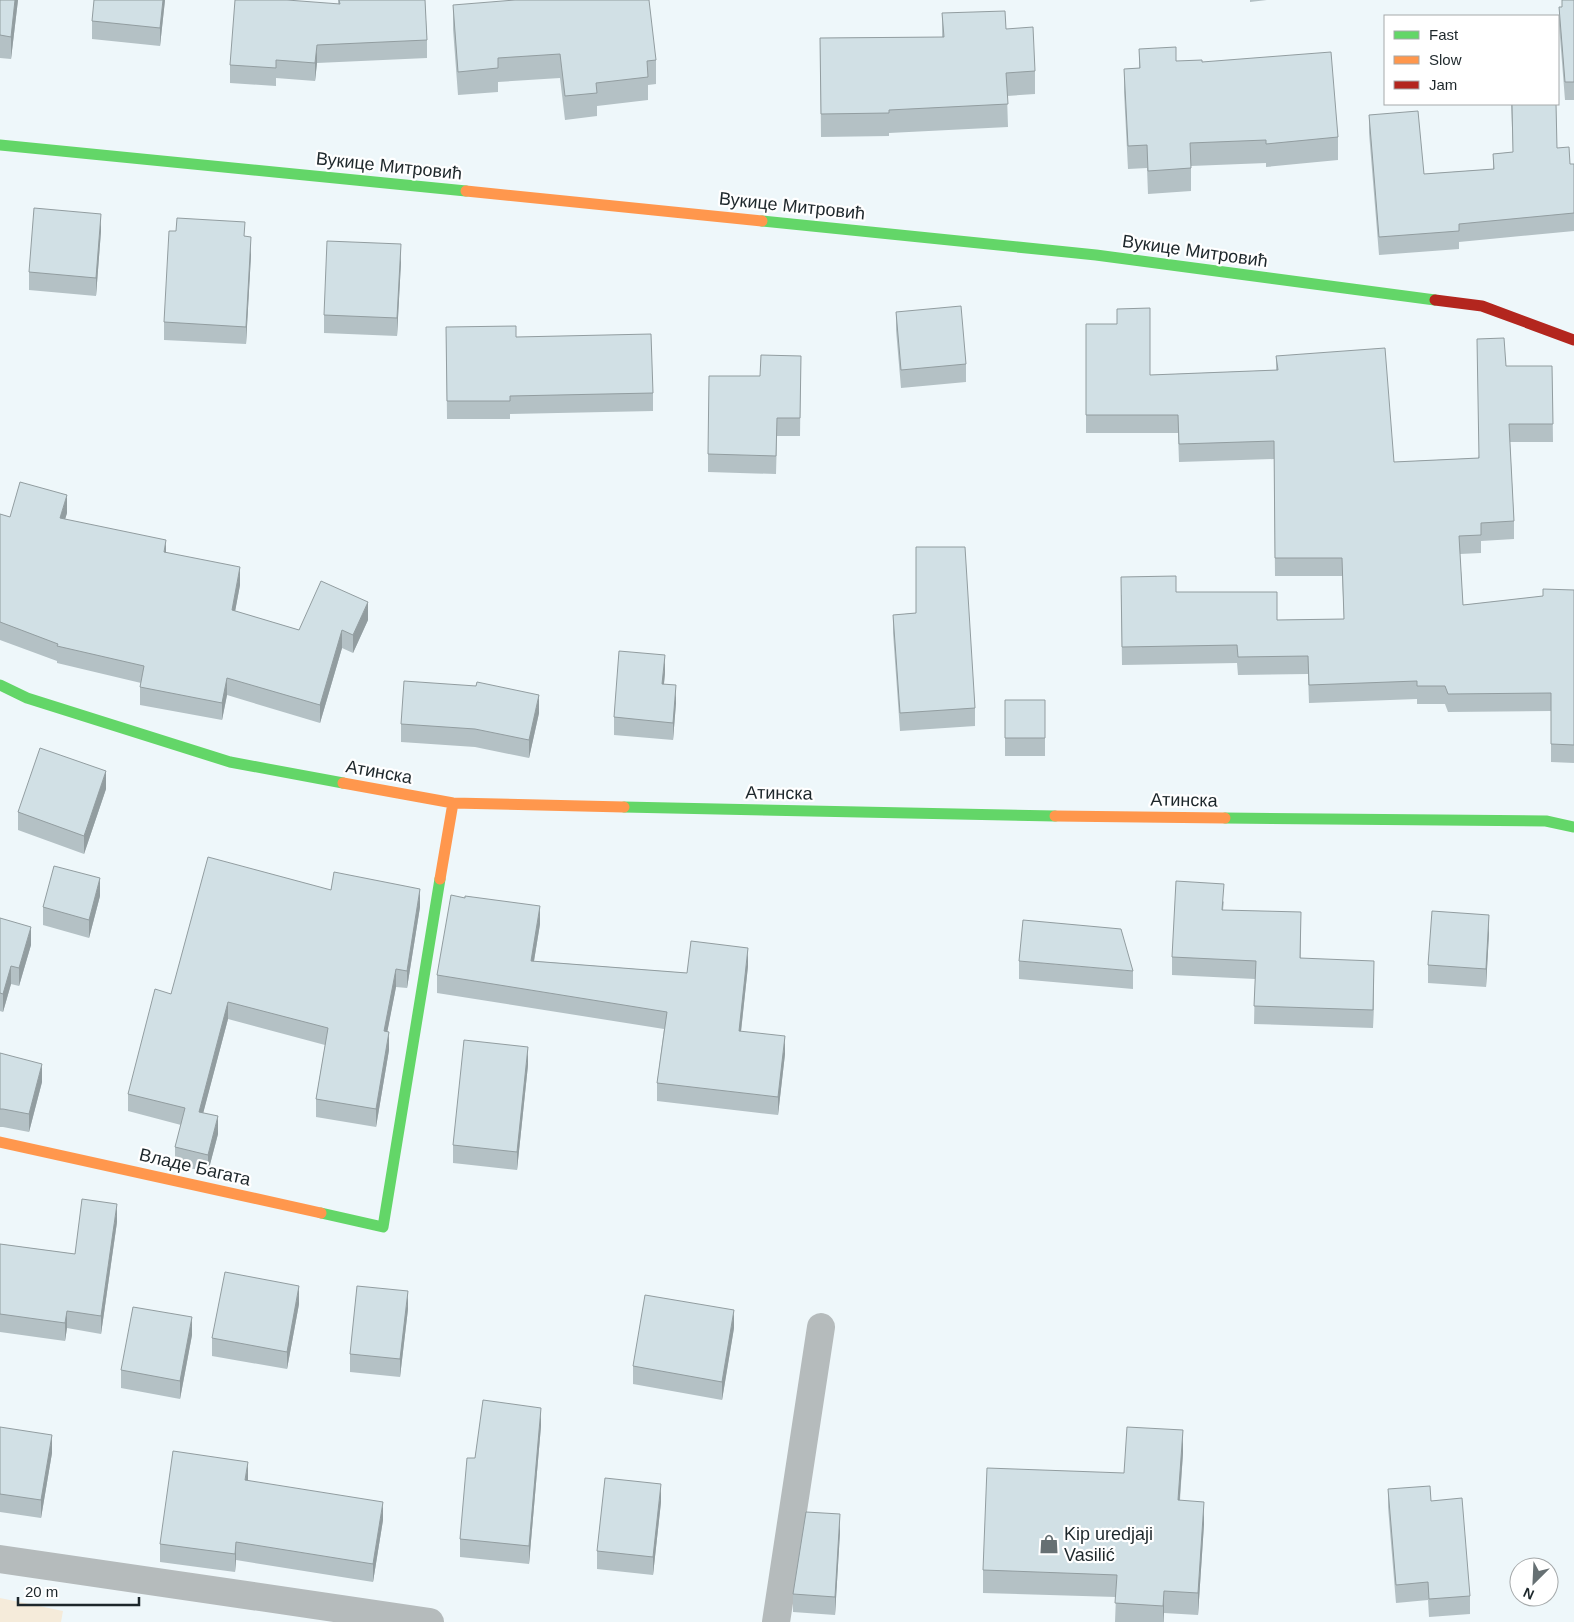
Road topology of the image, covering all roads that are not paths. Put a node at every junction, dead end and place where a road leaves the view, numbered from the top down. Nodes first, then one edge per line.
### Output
1 (0, 145) edge
2 (1574, 340) edge
3 (0, 685) edge
4 (454, 804) junction
5 (1574, 827) edge
6 (0, 1142) edge
7 (821, 1327) dead end
8 (0, 1559) edge
9 (430, 1622) edge
10 (776, 1622) edge

1 - 2 street, Вукице Митровић
3 - 4 street, Атинска
4 - 5 street, Атинска
4 - 6 street, Владе Багата
7 - 10 street
8 - 9 street

